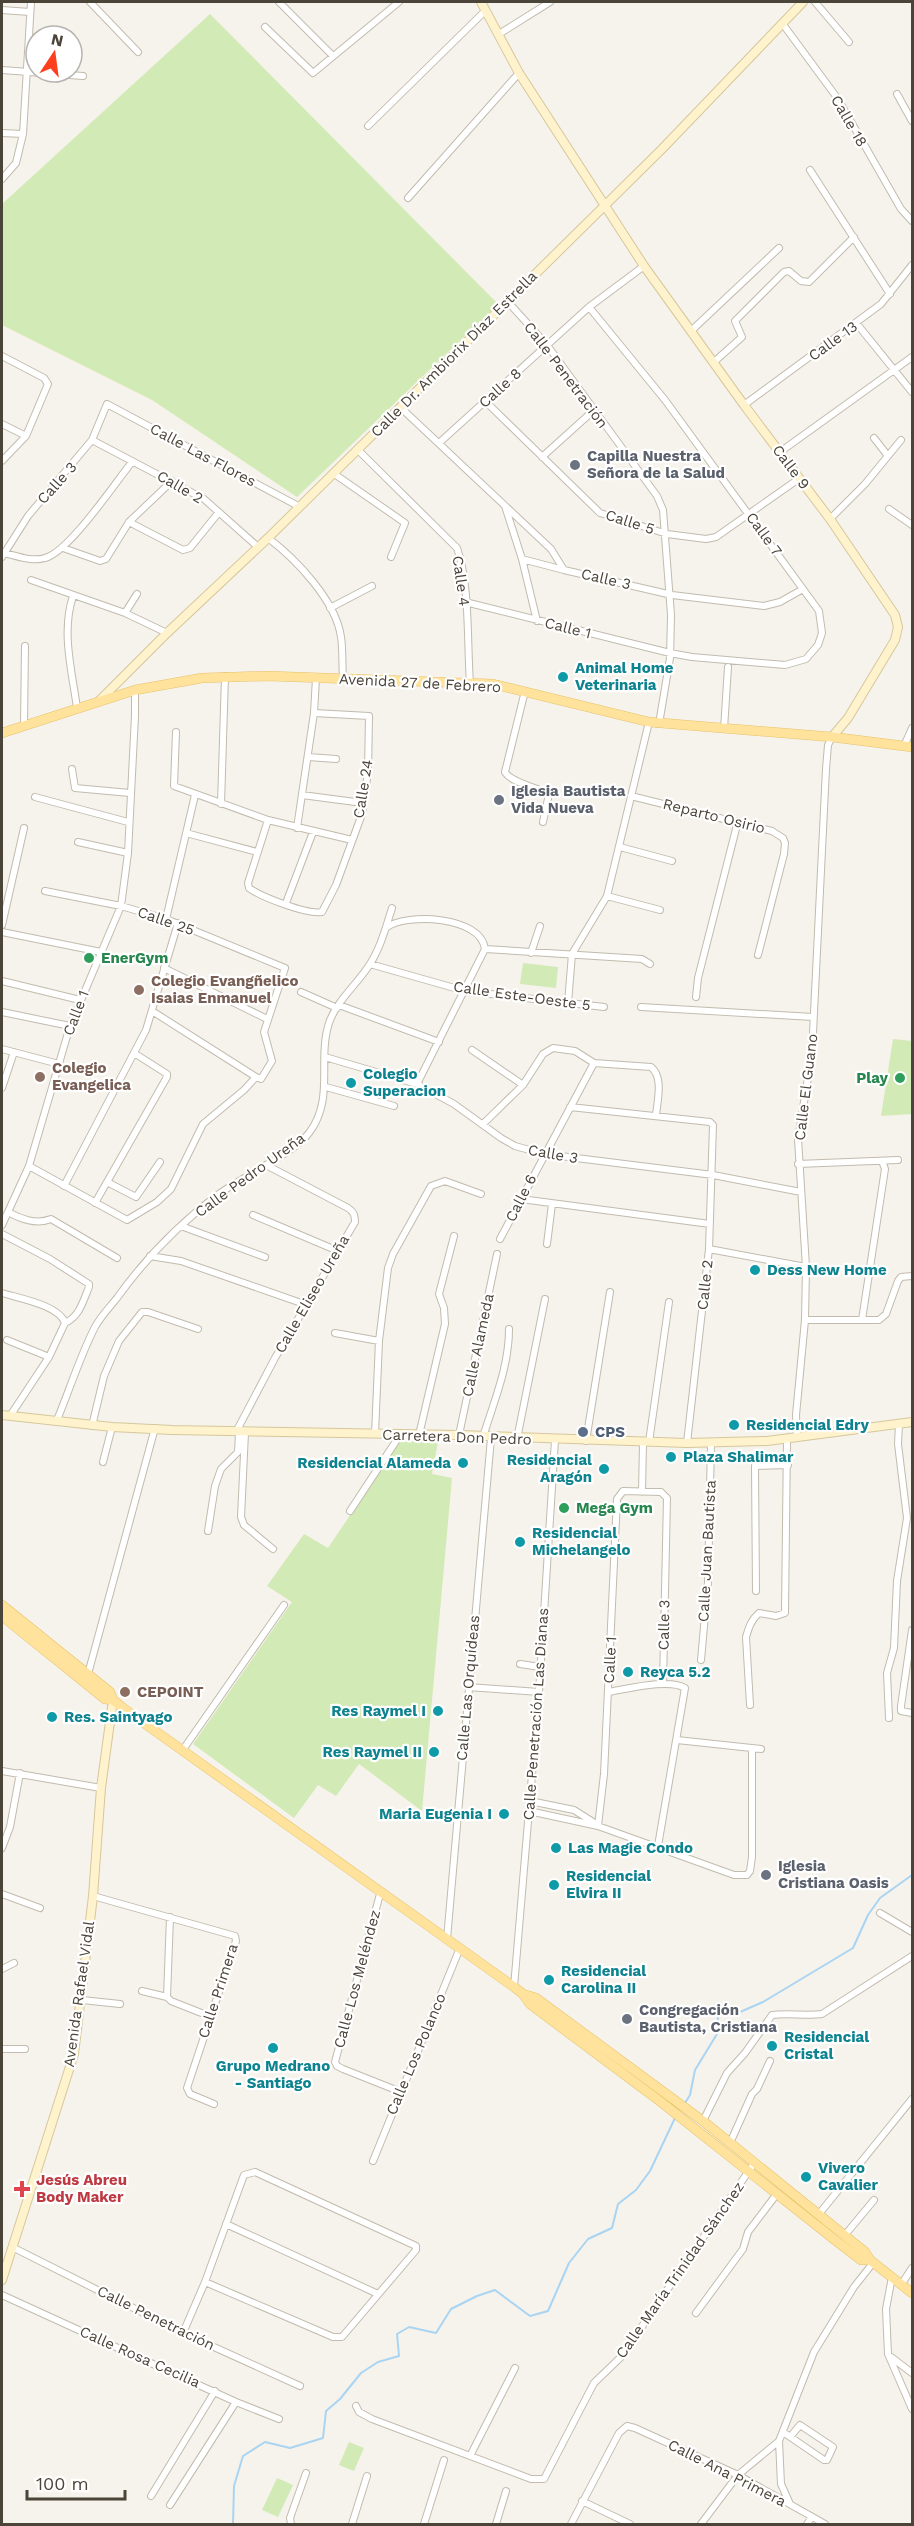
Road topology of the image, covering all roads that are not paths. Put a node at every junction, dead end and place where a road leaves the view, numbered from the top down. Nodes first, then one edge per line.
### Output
1 (31, 2) edge
2 (90, 2) edge
3 (279, 2) edge
4 (399, 2) edge
5 (481, 2) edge
6 (550, 2) edge
7 (803, 2) edge
8 (815, 2) edge
9 (2, 10) edge
10 (486, 10) junction
11 (30, 12) junction
12 (782, 23) junction
13 (29, 24) edge
14 (265, 27) dead end
15 (499, 34) junction
16 (849, 42) dead end
17 (138, 52) dead end
18 (333, 56) junction
19 (2, 70) edge
20 (24, 72) edge
21 (519, 73) junction
22 (26, 84) edge
23 (897, 94) dead end
24 (912, 121) edge
25 (368, 126) dead end
26 (2, 133) edge
27 (23, 134) junction
28 (810, 170) dead end
29 (2, 179) edge
30 (408, 198) dead end
31 (603, 205) junction
32 (912, 221) edge
33 (854, 237) junction
34 (779, 248) dead end
35 (912, 265) edge
36 (644, 266) junction
37 (890, 294) junction
38 (507, 302) junction
39 (590, 307) junction
40 (857, 324) junction
41 (691, 331) junction
42 (547, 345) junction
43 (2, 356) edge
44 (912, 357) edge
45 (714, 362) junction
46 (895, 370) junction
47 (912, 392) edge
48 (485, 402) junction
49 (106, 405) joint
50 (744, 405) junction
51 (400, 407) junction
52 (593, 411) junction
53 (2, 424) edge
54 (26, 436) junction
55 (874, 438) dead end
56 (92, 440) junction
57 (901, 440) dead end
58 (439, 443) junction
59 (357, 449) junction
60 (780, 452) junction
61 (888, 456) junction
62 (542, 457) junction
63 (2, 461) edge
64 (132, 462) junction
65 (333, 473) junction
66 (800, 478) junction
67 (171, 481) junction
68 (504, 503) junction
69 (300, 507) junction
70 (889, 509) dead end
71 (219, 512) junction
72 (750, 515) junction
73 (830, 519) junction
74 (129, 522) junction
75 (912, 525) edge
76 (667, 534) junction
77 (268, 538) junction
78 (258, 547) junction
79 (63, 548) junction
80 (3, 555) edge
81 (391, 557) dead end
82 (522, 560) junction
83 (564, 570) junction
84 (31, 580) dead end
85 (372, 586) dead end
86 (803, 589) junction
87 (137, 594) dead end
88 (672, 595) junction
89 (73, 596) junction
90 (465, 602) junction
91 (330, 608) junction
92 (125, 613) junction
93 (537, 621) junction
94 (167, 633) junction
95 (25, 646) dead end
96 (670, 653) junction
97 (728, 668) dead end
98 (225, 676) junction
99 (316, 678) junction
100 (343, 678) junction
101 (470, 683) junction
102 (135, 690) junction
103 (525, 691) junction
104 (99, 702) junction
105 (77, 708) junction
106 (314, 713) junction
107 (654, 723) junction
108 (24, 726) junction
109 (912, 728) edge
110 (724, 730) junction
111 (176, 732) dead end
112 (2, 733) edge
113 (832, 737) junction
114 (908, 747) edge
115 (308, 757) junction
116 (336, 759) dead end
117 (72, 769) dead end
118 (130, 793) junction
119 (195, 795) junction
120 (302, 795) junction
121 (631, 796) junction
122 (35, 797) dead end
123 (363, 802) junction
124 (221, 804) junction
125 (268, 820) junction
126 (738, 821) junction
127 (128, 822) junction
128 (543, 822) dead end
129 (24, 828) dead end
130 (297, 828) junction
131 (313, 832) junction
132 (186, 833) junction
133 (352, 840) junction
134 (78, 842) dead end
135 (620, 847) junction
136 (257, 852) junction
137 (128, 853) junction
138 (672, 861) dead end
139 (45, 891) dead end
140 (607, 896) junction
141 (286, 903) junction
142 (121, 906) junction
143 (392, 908) dead end
144 (660, 910) dead end
145 (166, 919) junction
146 (178, 923) junction
147 (2, 925) edge
148 (540, 926) dead end
149 (386, 928) junction
150 (2, 932) edge
151 (485, 950) junction
152 (101, 952) junction
153 (531, 953) junction
154 (572, 954) junction
155 (758, 955) dead end
156 (370, 964) junction
157 (650, 964) dead end
158 (164, 968) junction
159 (2, 981) edge
160 (465, 991) junction
161 (302, 992) dead end
162 (696, 997) dead end
163 (80, 1000) junction
164 (568, 1003) junction
165 (338, 1007) junction
166 (604, 1007) dead end
167 (641, 1007) dead end
168 (152, 1011) junction
169 (2, 1012) edge
170 (813, 1017) junction
171 (267, 1020) junction
172 (70, 1026) junction
173 (439, 1042) junction
174 (2, 1049) edge
175 (472, 1050) dead end
176 (14, 1052) junction
177 (134, 1053) junction
178 (325, 1057) junction
179 (594, 1063) junction
180 (58, 1064) junction
181 (255, 1077) junction
182 (417, 1084) junction
183 (523, 1085) junction
184 (326, 1087) junction
185 (2, 1088) edge
186 (394, 1106) dead end
187 (570, 1107) junction
188 (656, 1116) junction
189 (483, 1124) junction
190 (544, 1155) junction
191 (898, 1160) dead end
192 (882, 1161) junction
193 (160, 1162) dead end
194 (798, 1164) junction
195 (266, 1165) junction
196 (28, 1166) junction
197 (713, 1175) junction
198 (107, 1182) junction
199 (64, 1186) junction
200 (801, 1192) junction
201 (481, 1194) dead end
202 (521, 1199) junction
203 (95, 1203) junction
204 (552, 1204) junction
205 (8, 1212) junction
206 (253, 1215) dead end
207 (2, 1224) edge
208 (710, 1224) junction
209 (181, 1226) junction
210 (2, 1234) edge
211 (454, 1236) dead end
212 (500, 1239) dead end
213 (547, 1244) dead end
214 (709, 1250) junction
215 (338, 1251) junction
216 (497, 1254) dead end
217 (150, 1256) junction
218 (266, 1257) dead end
219 (117, 1258) dead end
220 (806, 1266) junction
221 (912, 1276) edge
222 (610, 1292) dead end
223 (2, 1293) edge
224 (545, 1299) dead end
225 (669, 1302) dead end
226 (307, 1305) junction
227 (805, 1320) junction
228 (862, 1320) junction
229 (65, 1323) junction
230 (198, 1329) dead end
231 (509, 1329) dead end
232 (335, 1333) dead end
233 (7, 1340) dead end
234 (379, 1341) junction
235 (49, 1357) junction
236 (4, 1417) edge
237 (57, 1420) junction
238 (912, 1422) edge
239 (899, 1424) junction
240 (92, 1426) junction
241 (112, 1427) junction
242 (155, 1428) junction
243 (240, 1433) junction
244 (375, 1434) junction
245 (400, 1435) junction
246 (459, 1435) junction
247 (419, 1436) junction
248 (487, 1437) junction
249 (797, 1437) junction
250 (517, 1438) junction
251 (787, 1439) junction
252 (555, 1440) junction
253 (586, 1441) junction
254 (646, 1442) junction
255 (687, 1443) junction
256 (711, 1443) junction
257 (103, 1461) dead end
258 (788, 1465) junction
259 (642, 1492) junction
260 (350, 1511) dead end
261 (208, 1531) dead end
262 (273, 1549) dead end
263 (756, 1591) dead end
264 (2, 1605) edge
265 (284, 1605) dead end
266 (2, 1616) edge
267 (912, 1630) edge
268 (895, 1635) junction
269 (910, 1638) junction
270 (894, 1648) junction
271 (908, 1649) junction
272 (700, 1660) dead end
273 (520, 1664) dead end
274 (540, 1666) junction
275 (909, 1671) edge
276 (88, 1674) junction
277 (663, 1684) junction
278 (468, 1687) junction
279 (538, 1692) junction
280 (608, 1692) junction
281 (113, 1700) junction
282 (750, 1705) dead end
283 (902, 1712) junction
284 (912, 1713) edge
285 (677, 1740) junction
286 (752, 1748) junction
287 (761, 1749) dead end
288 (182, 1751) junction
289 (2, 1771) edge
290 (20, 1773) junction
291 (101, 1788) junction
292 (530, 1801) junction
293 (529, 1811) junction
294 (598, 1826) junction
295 (658, 1846) junction
296 (2, 1848) edge
297 (2, 1894) edge
298 (380, 1894) junction
299 (93, 1896) junction
300 (40, 1908) dead end
301 (880, 1913) dead end
302 (170, 1917) junction
303 (912, 1932) edge
304 (447, 1939) junction
305 (460, 1948) junction
306 (911, 1960) edge
307 (14, 1964) dead end
308 (2, 1969) edge
309 (514, 1987) junction
310 (142, 1991) dead end
311 (167, 1996) junction
312 (82, 2000) junction
313 (120, 2004) dead end
314 (209, 2016) junction
315 (2, 2049) edge
316 (25, 2049) dead end
317 (770, 2061) dead end
318 (401, 2092) junction
319 (664, 2098) junction
320 (912, 2098) edge
321 (214, 2104) dead end
322 (701, 2120) junction
323 (730, 2143) junction
324 (373, 2161) dead end
325 (755, 2162) junction
326 (748, 2172) junction
327 (776, 2195) junction
328 (874, 2200) dead end
329 (819, 2214) junction
330 (226, 2224) junction
331 (845, 2235) junction
332 (12, 2247) junction
333 (872, 2262) junction
334 (912, 2268) edge
335 (892, 2277) junction
336 (2, 2280) edge
337 (205, 2282) junction
338 (902, 2285) junction
339 (912, 2293) edge
340 (378, 2294) junction
341 (2, 2295) edge
342 (696, 2313) dead end
343 (183, 2333) junction
344 (888, 2354) junction
345 (515, 2368) dead end
346 (912, 2373) edge
347 (300, 2386) dead end
348 (215, 2391) junction
349 (236, 2402) junction
350 (356, 2406) dead end
351 (912, 2409) edge
352 (279, 2419) dead end
353 (783, 2432) junction
354 (790, 2437) junction
355 (778, 2441) junction
356 (470, 2456) junction
357 (444, 2460) dead end
358 (306, 2473) dead end
359 (738, 2475) junction
360 (367, 2476) dead end
361 (506, 2491) dead end
362 (151, 2496) dead end
363 (582, 2501) junction
364 (170, 2505) dead end
365 (791, 2505) junction
366 (812, 2517) junction
367 (291, 2523) edge
368 (352, 2524) edge
369 (424, 2524) edge
370 (496, 2524) edge
371 (571, 2524) edge
372 (630, 2524) edge
373 (701, 2524) edge
374 (807, 2524) edge
375 (825, 2524) edge

1 - 11 street
2 - 17 street
3 - 18 street
4 - 18 street
5 - 10 street, Calle 9
6 - 15 street
7 - 12 street, Calle Dr. Ambiorix Díaz Estrella
8 - 16 street
9 - 11 street
10 - 15 street, Calle 9
10 - 25 street
11 - 13 street
12 - 31 street, Calle Dr. Ambiorix Díaz Estrella
12 - 32 street, Calle 18
14 - 18 street
15 - 21 street, Calle 9
19 - 20 street
21 - 30 street
21 - 31 street, Calle 9
22 - 27 street
23 - 24 street
26 - 27 street
27 - 29 street
28 - 33 street
31 - 36 street, Calle 9
31 - 38 street, Calle Dr. Ambiorix Díaz Estrella
33 - 37 street
33 - 45 street
34 - 41 street
35 - 37 street, Calle 13
36 - 39 street, Calle 8
36 - 41 street, Calle 9
37 - 40 street, Calle 13
38 - 42 street, Calle Penetración
38 - 51 street, Calle Dr. Ambiorix Díaz Estrella
39 - 42 street, Calle 8
39 - 72 street, Calle 7
40 - 46 street
40 - 50 street, Calle 13
41 - 45 street, Calle 9
42 - 48 street, Calle 8
42 - 52 street, Calle Penetración
43 - 54 street
44 - 46 street
45 - 50 street, Calle 9
46 - 47 street
46 - 60 street
48 - 58 street, Calle 8
48 - 62 street, Calle 5
49 - 56 street, Calle 3
49 - 69 street, Calle Las Flores
50 - 60 street, Calle 9
51 - 58 street, Calle 3
51 - 59 street, Calle Dr. Ambiorix Díaz Estrella
52 - 62 street
52 - 76 street, Calle Penetración
53 - 54 street
54 - 63 street
55 - 61 street
56 - 64 street, Calle 2
56 - 80 street, Calle 3
57 - 61 street
58 - 68 street, Calle 3
59 - 65 street, Calle Dr. Ambiorix Díaz Estrella
59 - 90 street, Calle 4
60 - 66 street, Calle 9
61 - 73 street
62 - 76 street, Calle 5
64 - 67 street, Calle 2
64 - 79 street
65 - 69 street, Calle Dr. Ambiorix Díaz Estrella
65 - 81 street
66 - 72 street, Calle 5
66 - 73 street, Calle 9
67 - 71 street, Calle 2
67 - 74 street
68 - 82 street
68 - 83 street, Calle 3
69 - 77 street, Calle Dr. Ambiorix Díaz Estrella
70 - 75 street
71 - 74 street
71 - 78 street, Calle 2
72 - 76 street, Calle 5
72 - 86 street, Calle 7
73 - 113 street, Calle 9
74 - 79 street
76 - 88 street, Calle Penetración
77 - 78 street, Calle Dr. Ambiorix Díaz Estrella
77 - 91 street
78 - 94 street, Calle Dr. Ambiorix Díaz Estrella
79 - 80 street
82 - 83 street
82 - 93 street
83 - 88 street, Calle 3
84 - 89 street
85 - 91 street
86 - 88 street, Calle 3
86 - 96 street, Calle 7
87 - 92 street
88 - 96 street, Calle Penetración
89 - 92 street
89 - 105 street
90 - 93 street, Calle 1
90 - 101 street, Calle 4
91 - 100 street
92 - 94 street
93 - 96 street, Calle 1
94 - 104 street, Calle Dr. Ambiorix Díaz Estrella
95 - 108 street
96 - 107 street, Calle Penetración
97 - 110 street
98 - 99 main road, Avenida 27 de Febrero
98 - 102 main road, Avenida 27 de Febrero
98 - 124 street
99 - 100 main road, Avenida 27 de Febrero
99 - 106 street
100 - 101 main road, Avenida 27 de Febrero
101 - 103 main road, Avenida 27 de Febrero
102 - 104 main road, Avenida 27 de Febrero
102 - 118 street, Calle 1
103 - 107 main road, Avenida 27 de Febrero
103 - 128 street
104 - 105 main road, Avenida 27 de Febrero
105 - 108 main road, Avenida 27 de Febrero
106 - 115 street
106 - 123 street, Calle 24
107 - 110 main road, Avenida 27 de Febrero
107 - 121 street, Calle Penetración
108 - 112 main road, Avenida 27 de Febrero
109 - 114 street
110 - 113 main road, Avenida 27 de Febrero
111 - 119 street
113 - 114 main road, Avenida 27 de Febrero
113 - 170 street, Calle El Guano
115 - 116 street
115 - 120 street
117 - 118 street
118 - 127 street, Calle 1
119 - 124 street
119 - 132 street
120 - 123 street
120 - 130 street
121 - 126 street, Reparto Osirio
121 - 135 street, Calle Penetración
122 - 127 street
123 - 133 street, Calle 24
124 - 125 street
125 - 130 street
125 - 136 street
126 - 155 street, Reparto Osirio
126 - 162 street
127 - 137 street, Calle 1
129 - 147 street
130 - 131 street
131 - 133 street
131 - 141 street
132 - 136 street
132 - 145 street
133 - 141 street, Calle 24
134 - 137 street
135 - 138 street
135 - 140 street, Calle Penetración
136 - 141 street
137 - 142 street, Calle 1
139 - 142 street, Calle 25
140 - 144 street
140 - 154 street, Calle Penetración
142 - 145 street, Calle 25
142 - 152 street, Calle 1
143 - 149 street, Calle Pedro Ureña
145 - 146 street, Calle 25
146 - 158 street
146 - 171 street, Calle 25
148 - 153 street
149 - 151 street
149 - 156 street, Calle Pedro Ureña
150 - 152 street
151 - 153 street
151 - 160 street
152 - 163 street, Calle 1
153 - 154 street
154 - 157 street
154 - 164 street
156 - 160 street, Calle Este-Oeste 5
156 - 165 street, Calle Pedro Ureña
158 - 168 street
158 - 171 street
159 - 163 street
160 - 164 street, Calle Este-Oeste 5
160 - 173 street
161 - 165 street
163 - 172 street, Calle 1
164 - 166 street, Calle Este-Oeste 5
165 - 173 street
165 - 178 street, Calle Pedro Ureña
167 - 170 street
168 - 177 street
168 - 181 street
169 - 172 street
170 - 194 street, Calle El Guano
171 - 181 street
172 - 180 street, Calle 1
173 - 182 street
174 - 176 street
175 - 183 street
176 - 180 street
176 - 185 street
177 - 198 street
177 - 199 street
178 - 182 street, Calle 3
178 - 184 street, Calle Pedro Ureña
179 - 183 street
179 - 187 street, Calle 6
179 - 188 street
180 - 196 street, Calle 1
181 - 203 street
182 - 189 street, Calle 3
183 - 189 street
184 - 186 street
184 - 195 street, Calle Pedro Ureña
187 - 188 street
187 - 190 street, Calle 6
188 - 197 street, Calle 2
189 - 190 street, Calle 3
190 - 197 street, Calle 3
190 - 202 street, Calle 6
191 - 192 street
192 - 194 street
192 - 228 street
193 - 198 street
194 - 200 street, Calle El Guano
195 - 209 street, Calle Pedro Ureña
195 - 215 street, Calle Eliseo Ureña
196 - 199 street
196 - 205 street, Calle 1
197 - 200 street, Calle 3
197 - 208 street, Calle 2
198 - 203 street
199 - 203 street
200 - 220 street, Calle El Guano
201 - 234 street
202 - 204 street
202 - 212 street, Calle 6
204 - 208 street
204 - 213 street
205 - 207 street, Calle 1
205 - 219 street
206 - 215 street
208 - 214 street, Calle 2
209 - 217 street, Calle Pedro Ureña
209 - 218 street
210 - 229 street
211 - 247 street
214 - 220 street
214 - 255 street, Calle 2
215 - 226 street, Calle Eliseo Ureña
216 - 246 street, Calle Alameda
217 - 226 street
217 - 237 street, Calle Pedro Ureña
220 - 227 street, Calle El Guano
221 - 228 street
222 - 253 street
223 - 229 street
224 - 250 street
225 - 254 street
226 - 243 street, Calle Eliseo Ureña
227 - 228 street
227 - 249 street, Calle El Guano
229 - 235 street
230 - 240 street
231 - 248 street, Calle Las Orquídeas
232 - 234 street
233 - 235 street
234 - 244 street
235 - 236 street
236 - 237 street, Carretera Don Pedro
237 - 240 street, Carretera Don Pedro
238 - 239 street, Carretera Don Pedro
239 - 249 street, Carretera Don Pedro
239 - 268 street
240 - 241 street, Carretera Don Pedro
241 - 242 street, Carretera Don Pedro
241 - 257 street
242 - 243 street, Carretera Don Pedro
242 - 276 street
243 - 244 street, Carretera Don Pedro
243 - 261 street
243 - 262 street
244 - 245 street, Carretera Don Pedro
245 - 247 street, Carretera Don Pedro
245 - 260 street
246 - 247 street, Carretera Don Pedro
246 - 248 street, Carretera Don Pedro
248 - 250 street, Carretera Don Pedro
248 - 278 street, Calle Las Orquídeas
249 - 251 street, Carretera Don Pedro
250 - 252 street, Carretera Don Pedro
251 - 256 street, Carretera Don Pedro
251 - 258 street
252 - 253 street, Carretera Don Pedro
252 - 274 street, Calle Penetración Las Dianas
253 - 254 street, Carretera Don Pedro
254 - 255 street, Carretera Don Pedro
254 - 259 street
255 - 256 street, Carretera Don Pedro
256 - 272 street, Calle Juan Bautista
258 - 263 street
258 - 282 street
259 - 277 street, Calle 3
259 - 280 street, Calle 1
264 - 276 main road
265 - 288 street
266 - 281 main road
267 - 269 street
268 - 269 street
268 - 270 street
269 - 271 street
270 - 271 street
270 - 283 street
271 - 275 street
273 - 274 street
274 - 279 street, Calle Penetración Las Dianas
275 - 283 street
276 - 281 main road
277 - 280 street
277 - 285 street
278 - 279 street
278 - 304 street, Calle Las Orquídeas
279 - 292 street, Calle Penetración Las Dianas
280 - 294 street, Calle 1
281 - 288 main road
281 - 291 street, Avenida Rafael Vidal
283 - 284 street
285 - 286 street
285 - 295 street
286 - 287 street
286 - 295 street
288 - 298 main road
289 - 290 street
290 - 291 street
290 - 296 street
291 - 299 street, Avenida Rafael Vidal
292 - 293 street, Calle Penetración Las Dianas
292 - 294 street
293 - 294 street
293 - 309 street, Calle Penetración Las Dianas
294 - 295 street
297 - 300 street
298 - 304 main road
298 - 318 street, Calle Los Meléndez
299 - 302 street, Calle Primera
299 - 312 street, Avenida Rafael Vidal
301 - 303 street
302 - 311 street
302 - 314 street, Calle Primera
304 - 305 main road
305 - 309 main road
305 - 318 street, Calle Los Polanco
306 - 322 street
307 - 308 street
309 - 319 main road
310 - 311 street
311 - 314 street
312 - 313 street
312 - 332 street, Avenida Rafael Vidal
314 - 321 street, Calle Primera
315 - 316 street
317 - 323 street
318 - 324 street, Calle Los Polanco
319 - 322 main road
319 - 326 main road
320 - 329 street
322 - 323 main road
323 - 325 main road
325 - 326 street, Calle María Trinidad Sánchez
325 - 329 main road
326 - 327 main road
326 - 356 street, Calle María Trinidad Sánchez
327 - 333 main road
327 - 342 street
328 - 331 street
329 - 331 main road
330 - 337 street
330 - 340 street
330 - 340 street
331 - 333 main road
332 - 336 street, Avenida Rafael Vidal
332 - 343 street, Calle Penetración
333 - 335 main road
333 - 353 street
334 - 338 street
335 - 338 main road
335 - 344 street
337 - 340 street
337 - 343 street
338 - 339 main road
341 - 348 street, Calle Rosa Cecilia
343 - 347 street, Calle Penetración
344 - 346 street
344 - 351 street
345 - 356 street
348 - 349 street, Calle Rosa Cecilia
348 - 362 street
349 - 352 street, Calle Rosa Cecilia
349 - 364 street
350 - 356 street, Calle María Trinidad Sánchez
353 - 354 street
353 - 355 street
354 - 354 street
355 - 359 street
355 - 365 street
357 - 369 street
358 - 367 street
359 - 363 street, Calle Ana Primera
359 - 365 street, Calle Ana Primera
359 - 373 street
360 - 368 street
361 - 370 street
363 - 371 street
363 - 372 street
365 - 366 street, Calle Ana Primera
366 - 374 street
366 - 375 street, Calle Ana Primera

